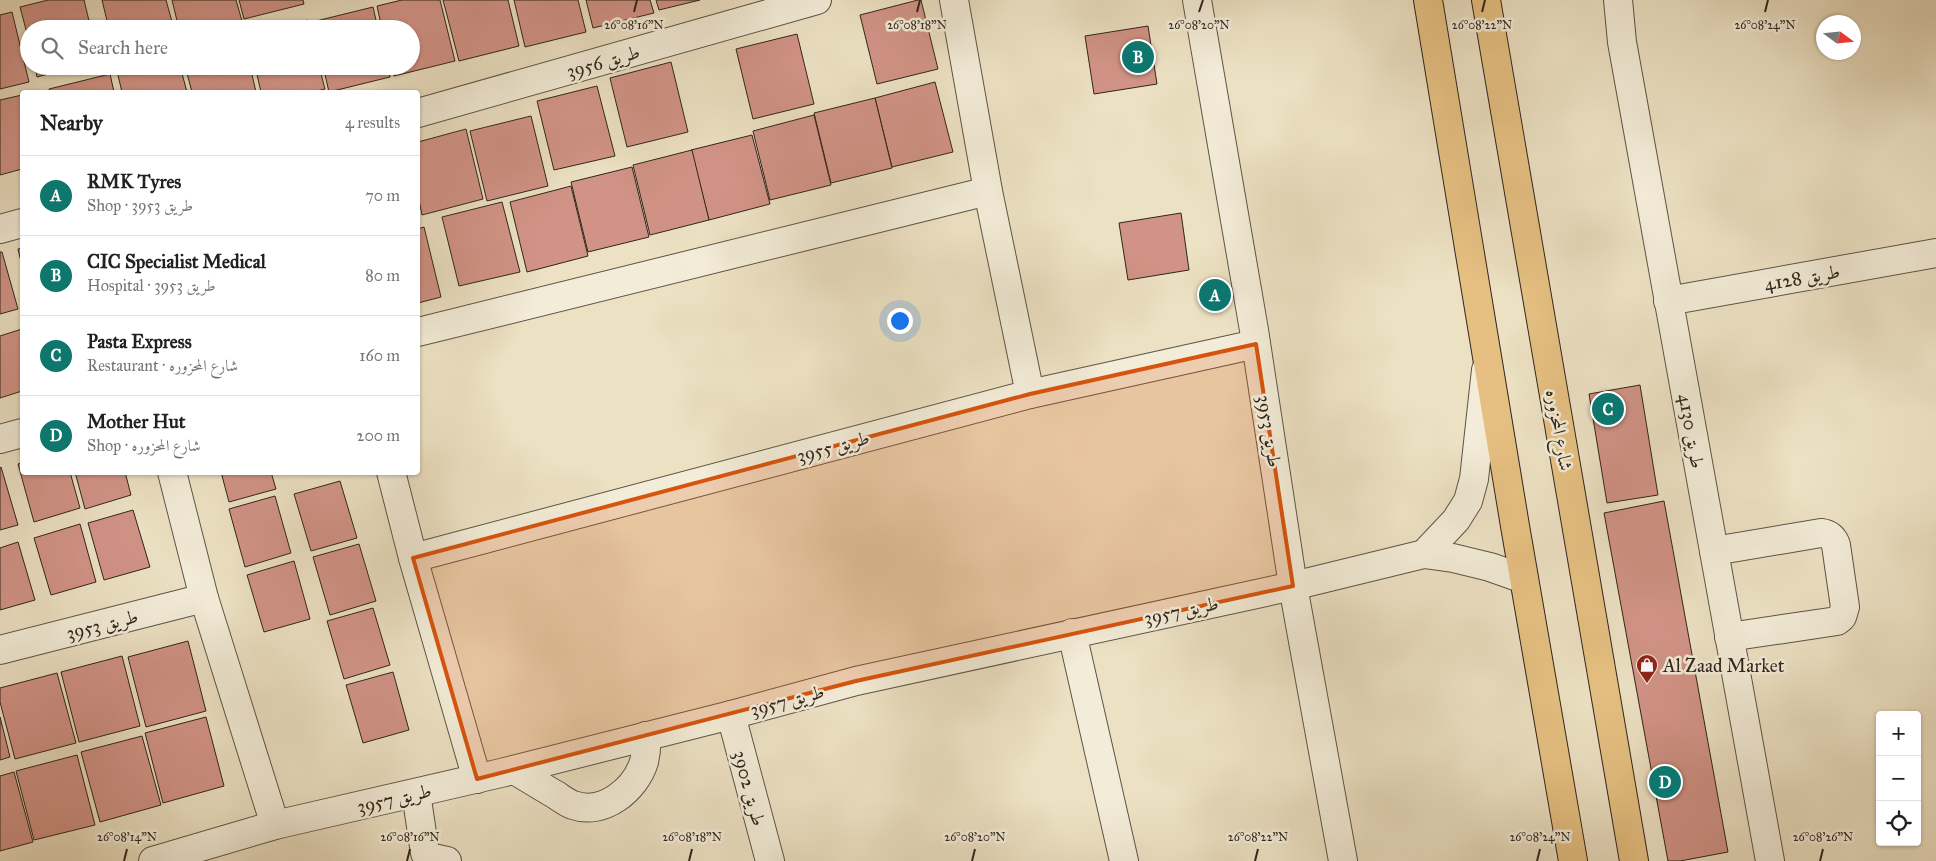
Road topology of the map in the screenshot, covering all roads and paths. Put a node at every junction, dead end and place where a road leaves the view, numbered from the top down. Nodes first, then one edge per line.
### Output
1 (817, 0) edge
2 (954, 0) edge
3 (1197, 0) edge
4 (1428, 0) edge
5 (1486, 0) edge
6 (1618, 0) edge
7 (420, 112) edge
8 (988, 191) junction
9 (20, 224) edge
10 (0, 229) edge
11 (1936, 253) edge
12 (1668, 301) junction
13 (420, 332) edge
14 (1256, 344) junction
15 (1487, 358) junction
16 (1030, 394) junction
17 (20, 434) edge
18 (0, 439) edge
19 (173, 475) edge
20 (392, 475) edge
21 (1714, 551) junction
22 (1424, 554) junction
23 (413, 558) junction
24 (1524, 579) junction
25 (1294, 586) junction
26 (204, 598) junction
27 (1072, 633) junction
28 (1730, 637) junction
29 (0, 650) edge
30 (731, 715) junction
31 (646, 736) junction
32 (514, 770) junction
33 (477, 779) junction
34 (416, 793) junction
35 (275, 825) junction
36 (153, 861) edge
37 (447, 861) edge
38 (770, 861) edge
39 (1124, 861) edge
40 (1343, 861) edge
41 (1573, 861) edge
42 (1634, 861) edge
43 (1770, 861) edge

1 - 7 street, طريق 3956
2 - 8 street
3 - 14 street, طريق 3953
4 - 15 main road
5 - 42 main road, شارع المحزوره
6 - 12 street, طريق 4130
8 - 13 street
8 - 16 street
9 - 10 street
11 - 12 street, طريق 4128
12 - 21 street, طريق 4130
14 - 16 street, طريق 3955
14 - 25 street, طريق 3953
15 - 22 street
15 - 24 main road
16 - 23 street, طريق 3955
17 - 18 street
19 - 26 street
20 - 23 street
21 - 28 street, طريق 4130
21 - 28 street
22 - 24 street, طريق 3957
22 - 25 street, طريق 3957
23 - 33 street
24 - 41 main road
25 - 27 street, طريق 3957
25 - 40 street, طريق 3953
26 - 29 street, طريق 3953
26 - 35 street
27 - 30 street, طريق 3957
27 - 39 street
28 - 43 street, طريق 4130
30 - 31 street, طريق 3957
30 - 38 street, طريق 3902
31 - 32 street, طريق 3957
31 - 32 street
32 - 33 street, طريق 3957
33 - 34 street, طريق 3957
34 - 35 street, طريق 3957
34 - 37 street
35 - 36 street, طريق 3957

